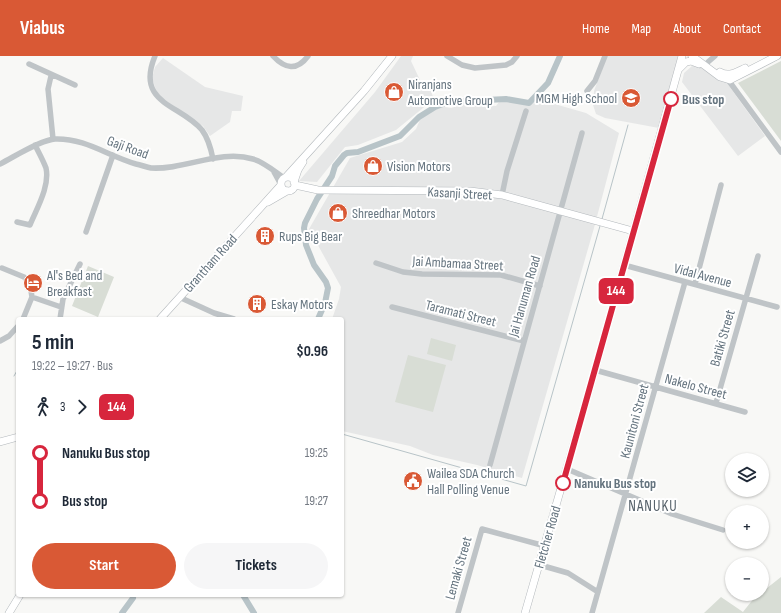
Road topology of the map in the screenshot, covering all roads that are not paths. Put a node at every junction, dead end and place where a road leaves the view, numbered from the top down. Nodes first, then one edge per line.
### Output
1 (155, 56) edge
2 (273, 56) edge
3 (308, 56) edge
4 (392, 56) edge
5 (447, 56) edge
6 (517, 56) edge
7 (605, 56) edge
8 (682, 56) edge
9 (688, 56) edge
10 (692, 56) edge
11 (702, 56) edge
12 (716, 56) edge
13 (767, 56) edge
14 (777, 56) edge
15 (708, 62) junction
16 (29, 64) dead end
17 (679, 69) junction
18 (713, 72) junction
19 (51, 76) junction
20 (726, 77) junction
21 (75, 85) dead end
22 (587, 91) dead end
23 (526, 111) dead end
24 (582, 133) dead end
25 (53, 139) junction
26 (35, 145) junction
27 (781, 152) edge
28 (113, 155) junction
29 (304, 158) junction
30 (213, 159) junction
31 (0, 164) edge
32 (283, 181) junction
33 (721, 185) dead end
34 (292, 187) junction
35 (502, 195) junction
36 (261, 206) junction
37 (560, 210) junction
38 (17, 222) dead end
39 (633, 231) junction
40 (86, 232) dead end
41 (758, 256) dead end
42 (376, 263) dead end
43 (80, 264) dead end
44 (624, 265) junction
45 (2, 268) dead end
46 (685, 282) junction
47 (695, 284) junction
48 (540, 286) junction
49 (32, 297) junction
50 (179, 297) junction
51 (745, 299) junction
52 (62, 307) junction
53 (392, 307) dead end
54 (777, 307) dead end
55 (24, 317) edge
56 (60, 317) edge
57 (162, 317) edge
58 (227, 317) edge
59 (16, 328) edge
60 (0, 341) edge
61 (524, 341) junction
62 (595, 370) junction
63 (655, 387) junction
64 (716, 404) junction
65 (745, 412) dead end
66 (16, 438) edge
67 (0, 442) edge
68 (490, 465) dead end
69 (567, 469) junction
70 (626, 494) junction
71 (723, 530) dead end
72 (545, 546) junction
73 (540, 565) junction
74 (598, 592) junction
75 (19, 597) edge
76 (9, 613) edge
77 (458, 613) edge
78 (525, 613) edge
79 (592, 613) edge

1 - 30 street
2 - 3 street
4 - 29 main road, Grantham Road
5 - 6 street
7 - 22 street
8 - 17 main road, Fletcher Road
9 - 17 main road, Fletcher Road
10 - 18 main road
11 - 15 main road
12 - 15 street
13 - 20 main road
14 - 20 main road
15 - 20 main road
16 - 19 street
17 - 18 main road
17 - 39 main road, Fletcher Road
18 - 20 main road
19 - 21 street
19 - 25 street
20 - 27 street
23 - 35 street
24 - 37 street, Jai Hanuman Road
25 - 26 street, Gaji Road
25 - 28 street, Gaji Road
26 - 31 street, Gaji Road
26 - 38 street
28 - 30 street, Gaji Road
28 - 40 street
29 - 32 main road, Grantham Road
29 - 34 main road, Grantham Road
30 - 32 street, Gaji Road
32 - 34 main road
32 - 34 main road
32 - 36 main road, Grantham Road
33 - 47 street
34 - 35 main road, Kasanji Street
34 - 36 main road, Grantham Road
35 - 37 main road, Kasanji Street
36 - 50 main road, Grantham Road
37 - 39 main road, Kasanji Street
37 - 48 street, Jai Hanuman Road
39 - 44 main road, Fletcher Road
41 - 51 street, Batiki Street
42 - 48 street, Jai Ambamaa Street
43 - 52 street
44 - 46 street, Vidal Avenue
44 - 62 main road, Fletcher Road
45 - 49 street
46 - 47 street, Vidal Avenue
46 - 63 street, Kaunitoni Street
47 - 51 street, Vidal Avenue
48 - 61 street, Jai Hanuman Road
49 - 52 street
49 - 55 street
50 - 57 main road, Grantham Road
50 - 58 street
51 - 54 street, Vidal Avenue
51 - 64 street, Batiki Street
52 - 56 street
53 - 61 street, Taramati Street
59 - 60 street
61 - 68 street, Jai Hanuman Road
62 - 63 street, Nakelo Street
62 - 69 main road, Fletcher Road
63 - 64 street, Nakelo Street
63 - 70 street, Kaunitoni Street
64 - 65 street, Nakelo Street
66 - 67 main road
69 - 70 street
69 - 72 main road, Fletcher Road
70 - 71 street
70 - 74 street, Kaunitoni Street
72 - 73 main road, Fletcher Road
72 - 77 street, Lemaki Street
73 - 74 street
73 - 78 main road, Fletcher Road
74 - 79 street, Kaunitoni Street
75 - 76 main road

